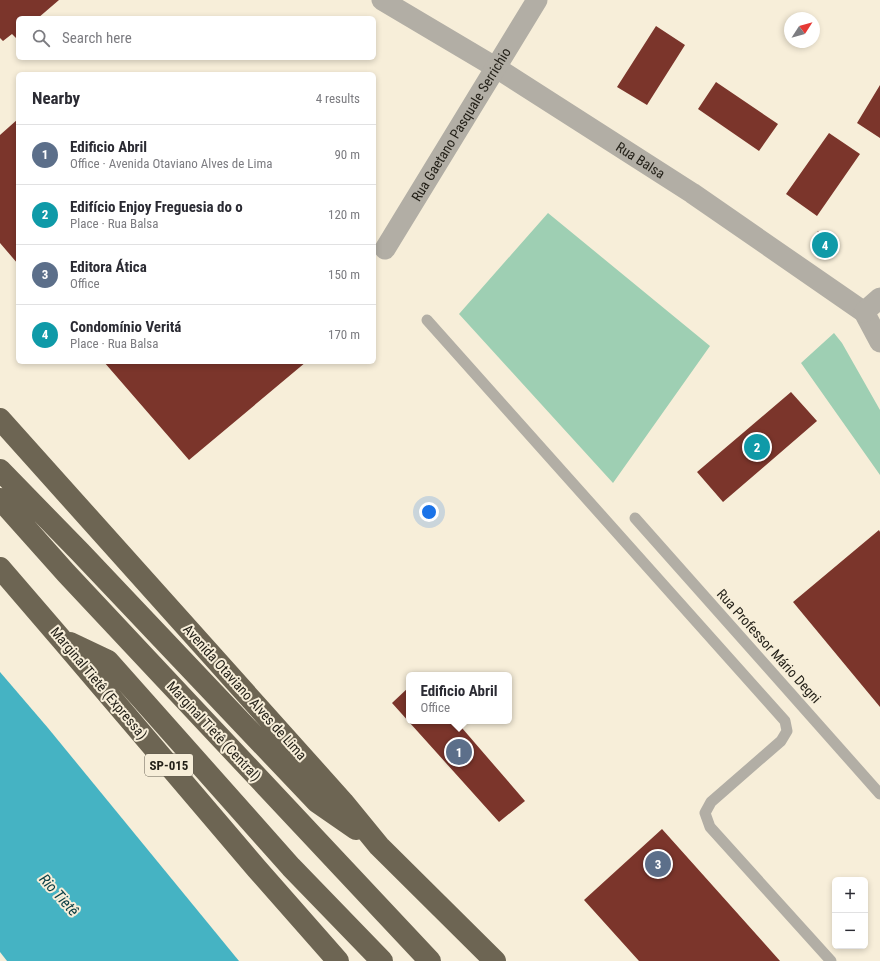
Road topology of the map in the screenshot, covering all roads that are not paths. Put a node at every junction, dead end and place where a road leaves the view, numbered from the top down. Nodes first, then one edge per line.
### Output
1 (382, 0) edge
2 (536, 0) edge
3 (495, 67) junction
4 (385, 249) dead end
5 (880, 298) edge
6 (864, 312) junction
7 (427, 320) dead end
8 (880, 342) edge
9 (0, 419) edge
10 (0, 470) edge
11 (0, 499) edge
12 (635, 518) dead end
13 (0, 568) edge
14 (62, 640) junction
15 (880, 794) edge
16 (379, 846) junction
17 (338, 961) edge
18 (382, 961) edge
19 (430, 961) edge
20 (495, 961) edge
21 (831, 961) edge

1 - 3 street, Rua Balsa
2 - 3 street, Rua Gaetano Pasquale Serrichio
3 - 4 street, Rua Gaetano Pasquale Serrichio
3 - 6 street, Rua Balsa
5 - 6 street
6 - 8 street, Rua Balsa
7 - 21 lane
9 - 16 highway, Avenida Otaviano Alves de Lima
10 - 16 highway
11 - 19 highway, Marginal Tietê (Central)
12 - 15 lane, Rua Professor Mário Degni
13 - 14 highway, Marginal Tietê (Expressa) / SP-015
14 - 17 highway, Marginal Tietê (Expressa) / SP-015
14 - 18 highway
16 - 20 highway, Avenida Otaviano Alves de Lima

